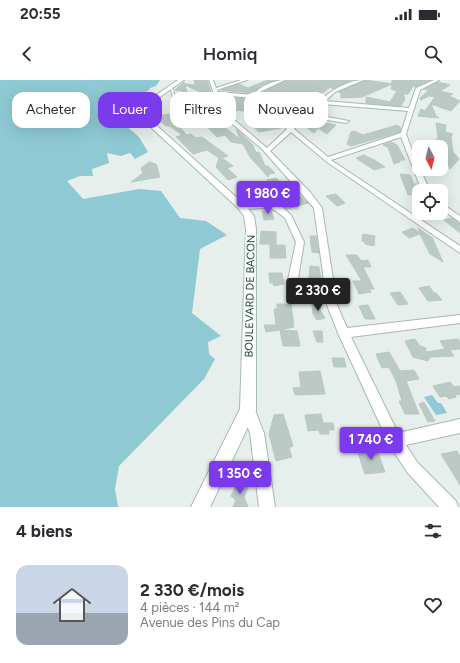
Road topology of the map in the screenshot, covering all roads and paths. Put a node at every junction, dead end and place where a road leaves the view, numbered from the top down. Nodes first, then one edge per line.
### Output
1 (181, 80) edge
2 (245, 80) edge
3 (283, 80) edge
4 (362, 80) edge
5 (436, 80) edge
6 (170, 88) junction
7 (214, 88) edge
8 (173, 92) edge
9 (257, 92) edge
10 (244, 94) edge
11 (328, 96) edge
12 (328, 103) edge
13 (411, 110) junction
14 (328, 118) edge
15 (346, 121) dead end
16 (289, 128) edge
17 (292, 130) junction
18 (403, 134) junction
19 (267, 151) junction
20 (327, 159) junction
21 (423, 184) edge
22 (242, 207) junction
23 (448, 211) edge
24 (460, 220) edge
25 (460, 250) edge
26 (330, 292) junction
27 (460, 319) edge
28 (344, 333) junction
29 (248, 410) junction
30 (460, 426) edge
31 (396, 441) junction
32 (200, 507) edge
33 (266, 507) edge
34 (450, 507) edge

1 - 6 street
2 - 7 street
3 - 9 street
4 - 11 street
5 - 13 street
6 - 8 lane
6 - 22 street, BOULEVARD DE BACON
7 - 10 street
7 - 19 street
12 - 13 street
13 - 18 street
14 - 15 street
16 - 17 street
17 - 19 street
17 - 20 street
18 - 20 street
18 - 21 street
19 - 26 street
20 - 25 street
22 - 26 street
22 - 29 street, BOULEVARD DE BACON
23 - 24 street
26 - 28 street
27 - 28 street
28 - 31 street
29 - 32 street, BOULEVARD DE BACON
29 - 33 street
30 - 31 street
31 - 34 street

